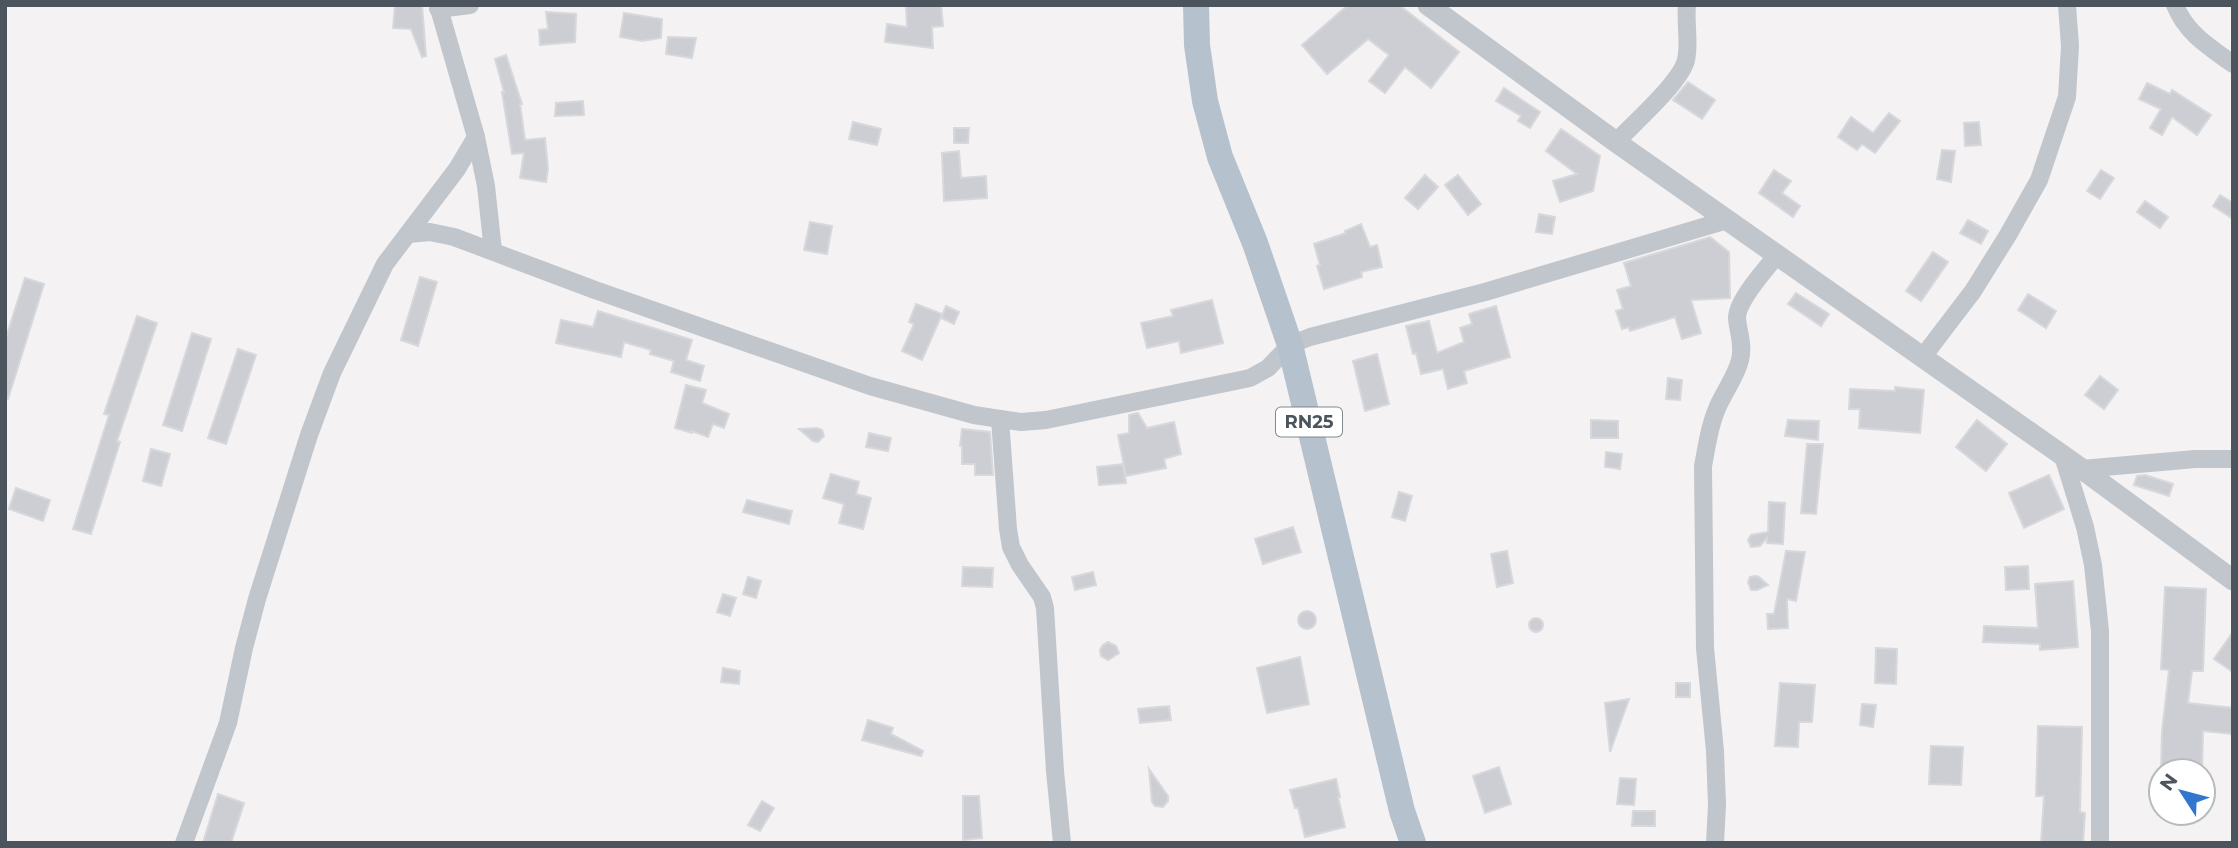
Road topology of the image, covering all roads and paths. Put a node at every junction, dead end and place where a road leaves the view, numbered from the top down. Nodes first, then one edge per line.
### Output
1 (470, 5) edge
2 (1196, 5) edge
3 (1428, 5) edge
4 (1687, 5) edge
5 (2067, 5) edge
6 (2175, 5) edge
7 (438, 7) edge
8 (2233, 64) edge
9 (476, 137) junction
10 (1616, 142) junction
11 (1727, 220) junction
12 (408, 234) junction
13 (494, 251) junction
14 (1777, 255) junction
15 (1290, 345) junction
16 (1922, 358) junction
17 (1000, 419) junction
18 (2063, 456) junction
19 (2233, 459) edge
20 (2082, 470) junction
21 (2233, 580) edge
22 (184, 843) edge
23 (1062, 843) edge
24 (1413, 843) edge
25 (1715, 843) edge
26 (2100, 843) edge

1 - 7 street
2 - 15 main road, RN25
3 - 10 street
4 - 10 street
5 - 16 street
6 - 8 street
7 - 9 street
9 - 12 street
9 - 13 street
10 - 11 street
11 - 14 street
11 - 15 street
12 - 13 street
12 - 22 street
13 - 17 street
14 - 16 street
14 - 25 street
15 - 17 street
15 - 24 main road, RN25
16 - 18 street
17 - 23 street
18 - 20 street
18 - 26 street
19 - 20 street
20 - 21 street

